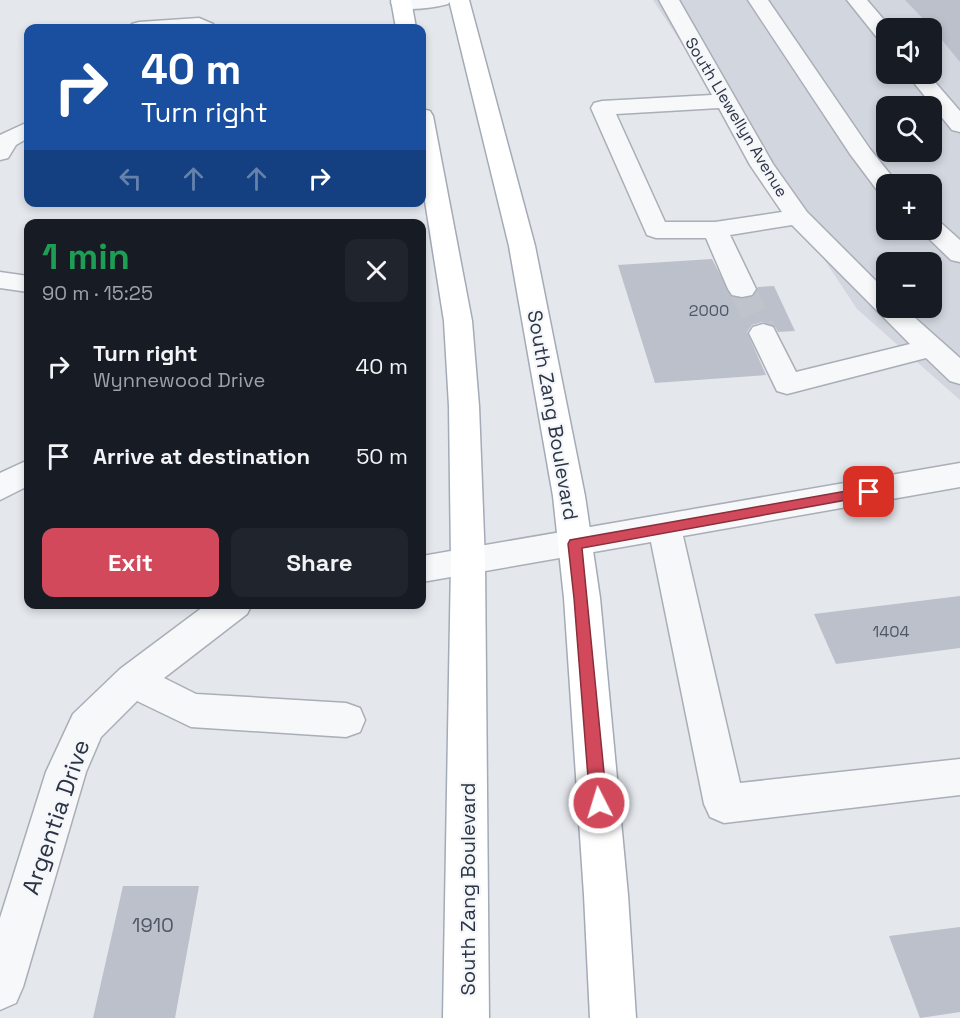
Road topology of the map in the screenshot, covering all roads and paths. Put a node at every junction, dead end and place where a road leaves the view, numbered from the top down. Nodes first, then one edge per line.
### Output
1 (441, 0) edge
2 (459, 0) edge
3 (669, 0) edge
4 (758, 0) edge
5 (857, 0) edge
6 (401, 2) edge
7 (405, 24) edge
8 (876, 24) edge
9 (925, 84) edge
10 (726, 101) junction
11 (960, 125) edge
12 (24, 131) edge
13 (426, 139) edge
14 (0, 153) edge
15 (877, 174) edge
16 (798, 217) junction
17 (715, 230) junction
18 (942, 237) edge
19 (960, 254) edge
20 (0, 280) edge
21 (24, 283) edge
22 (742, 288) tunnel mouth
23 (876, 296) edge
24 (899, 318) edge
25 (763, 333) tunnel mouth
26 (930, 348) junction
27 (960, 374) edge
28 (24, 474) edge
29 (960, 475) edge
30 (0, 488) edge
31 (665, 529) junction
32 (575, 544) junction
33 (468, 562) junction
34 (426, 568) edge
35 (227, 609) edge
36 (133, 680) junction
37 (346, 720) dead end
38 (960, 777) edge
39 (0, 987) edge
40 (466, 1018) edge
41 (613, 1018) edge

1 - 6 street
2 - 32 main road, South Zang Boulevard
3 - 10 street, South Llewellyn Avenue
4 - 15 street
5 - 8 street
6 - 7 main road
9 - 11 street
10 - 16 street, South Llewellyn Avenue
10 - 17 street
12 - 14 street
13 - 33 main road, South Zang Boulevard
16 - 17 street
16 - 23 street, South Llewellyn Avenue
17 - 22 street
18 - 19 street
20 - 21 street
24 - 26 street, South Llewellyn Avenue
25 - 26 street
26 - 27 street, South Llewellyn Avenue
28 - 30 street
29 - 31 street
31 - 32 street
31 - 38 street
32 - 33 street
32 - 41 main road, South Zang Boulevard
33 - 34 street
33 - 40 main road, South Zang Boulevard
35 - 36 street, Argentia Drive
36 - 37 street
36 - 39 street, Argentia Drive

